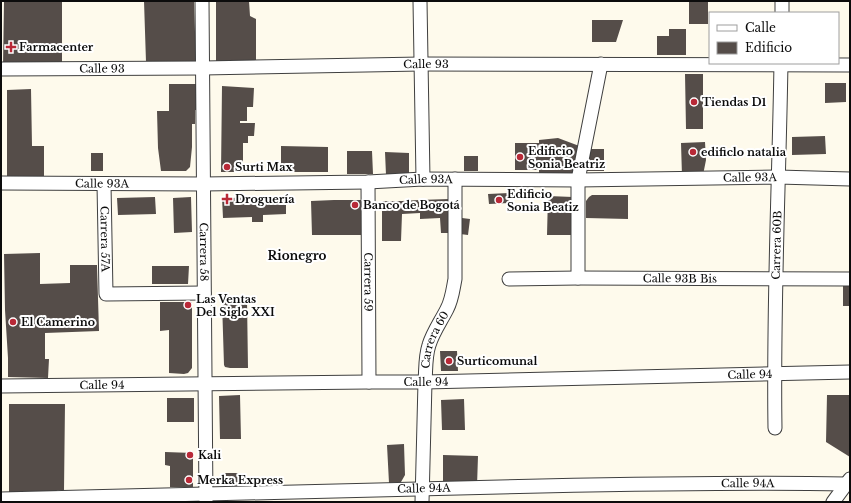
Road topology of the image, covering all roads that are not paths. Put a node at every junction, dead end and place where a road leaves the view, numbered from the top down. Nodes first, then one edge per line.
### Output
1 (202, 1) edge
2 (420, 1) edge
3 (782, 1) edge
4 (782, 12) edge
5 (421, 64) junction
6 (601, 64) junction
7 (781, 64) edge
8 (850, 65) edge
9 (203, 68) junction
10 (1, 69) edge
11 (778, 177) junction
12 (850, 178) edge
13 (423, 179) junction
14 (456, 179) junction
15 (578, 180) junction
16 (368, 182) junction
17 (1, 183) edge
18 (104, 184) junction
19 (203, 184) junction
20 (578, 278) junction
21 (776, 278) junction
22 (509, 279) dead end
23 (850, 279) edge
24 (204, 293) junction
25 (850, 372) edge
26 (774, 373) junction
27 (369, 382) junction
28 (425, 382) junction
29 (204, 384) junction
30 (1, 386) edge
31 (775, 428) dead end
32 (848, 481) edge
33 (422, 488) junction
34 (206, 497) edge
35 (1, 499) edge
36 (422, 502) edge
37 (833, 502) edge

1 - 9 street, Carrera 58
2 - 5 street
3 - 4 street
5 - 6 street, Calle 93
5 - 9 street, Calle 93
5 - 13 street
6 - 7 street, Calle 93
6 - 15 street
7 - 8 street, Calle 93
7 - 11 street, Carrera 60B
9 - 10 street, Calle 93
9 - 19 street, Carrera 58
11 - 12 street, Calle 93A
11 - 15 street, Calle 93A
11 - 21 street, Carrera 60B
13 - 14 street, Calle 93A
13 - 16 street, Calle 93A
14 - 15 street, Calle 93A
14 - 28 street, Carrera 60
15 - 20 street
16 - 19 street, Calle 93A
16 - 27 street, Carrera 59
17 - 18 street, Calle 93A
18 - 19 street, Calle 93A
18 - 24 street, Carrera 57A
19 - 24 street, Carrera 58
20 - 21 street, Calle 93B Bis
20 - 22 street, Calle 93B Bis
21 - 23 street, Calle 93B Bis
21 - 26 street, Carrera 60B
24 - 29 street, Carrera 58
25 - 26 street, Calle 94
26 - 28 street, Calle 94
26 - 31 street, Carrera 60B
27 - 28 street, Calle 94
27 - 29 street, Calle 94
28 - 33 street, Carrera 60
29 - 30 street, Calle 94
29 - 34 street, Carrera 58
32 - 33 street, Calle 94A
32 - 37 street
33 - 34 street, Calle 94A
33 - 36 street, Carrera 60
34 - 35 street, Calle 94A

